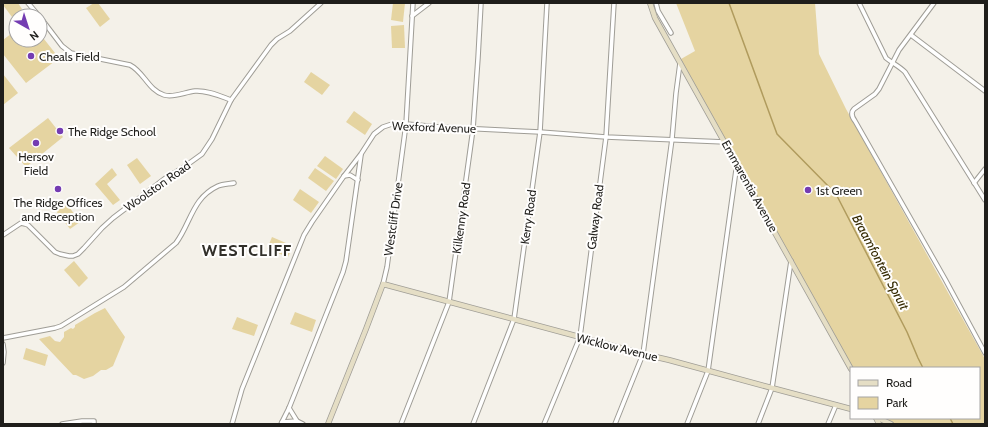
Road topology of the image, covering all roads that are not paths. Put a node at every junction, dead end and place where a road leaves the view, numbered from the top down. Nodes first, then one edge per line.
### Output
1 (321, 3) edge
2 (412, 3) edge
3 (428, 3) edge
4 (481, 3) edge
5 (547, 3) edge
6 (614, 3) edge
7 (650, 3) edge
8 (656, 3) edge
9 (859, 3) edge
10 (934, 3) edge
11 (412, 16) junction
12 (48, 28) edge
13 (671, 33) dead end
14 (911, 35) junction
15 (680, 61) junction
16 (892, 63) junction
17 (985, 90) edge
18 (231, 100) junction
19 (406, 124) junction
20 (473, 129) junction
21 (540, 132) junction
22 (606, 137) junction
23 (672, 139) junction
24 (725, 142) junction
25 (361, 154) junction
26 (737, 162) junction
27 (985, 170) edge
28 (344, 176) junction
29 (358, 180) junction
30 (234, 183) dead end
31 (974, 183) junction
32 (985, 200) edge
33 (3, 235) edge
34 (791, 261) junction
35 (383, 284) junction
36 (449, 302) junction
37 (514, 320) junction
38 (580, 337) junction
39 (3, 338) edge
40 (3, 344) edge
41 (985, 353) edge
42 (643, 354) junction
43 (3, 363) edge
44 (850, 367) edge
45 (708, 371) junction
46 (772, 388) junction
47 (836, 405) junction
48 (289, 408) junction
49 (850, 409) edge
50 (879, 419) edge
51 (297, 421) junction
52 (281, 423) edge
53 (62, 424) edge
54 (94, 424) edge
55 (232, 424) edge
56 (303, 424) edge
57 (328, 424) edge
58 (401, 424) edge
59 (473, 424) edge
60 (544, 424) edge
61 (615, 424) edge
62 (687, 424) edge
63 (758, 424) edge
64 (828, 424) edge
65 (891, 424) edge

1 - 18 street, Woolston Road
2 - 11 street, Westcliff Drive
3 - 11 street
4 - 20 street, Kilkenny Road
5 - 21 street, Kerry Road
6 - 22 street, Galway Road
7 - 15 street, Emmarentia Avenue
8 - 13 street
9 - 16 street
10 - 14 street
11 - 19 street, Westcliff Drive
12 - 18 street
14 - 16 street
14 - 17 street
15 - 23 street
15 - 24 street, Emmarentia Avenue
16 - 31 street
16 - 41 street
18 - 33 street, Woolston Road
19 - 20 street, Wexford Avenue
19 - 25 street, Wexford Avenue
19 - 35 street, Westcliff Drive
20 - 21 street, Wexford Avenue
20 - 36 street, Kilkenny Road
21 - 22 street, Wexford Avenue
21 - 37 street, Kerry Road
22 - 23 street, Wexford Avenue
22 - 38 street, Galway Road
23 - 24 street, Wexford Avenue
23 - 42 street
24 - 26 street, Emmarentia Avenue
25 - 28 street, Wexford Avenue
25 - 29 street
26 - 34 street, Emmarentia Avenue
26 - 45 street
27 - 31 street
28 - 29 street
28 - 55 street, Wexford Avenue
29 - 48 street
30 - 39 street
31 - 32 street
34 - 44 street, Emmarentia Avenue
34 - 46 street
35 - 36 street, Wicklow Avenue
35 - 57 street, Westcliff Drive
36 - 37 street, Wicklow Avenue
36 - 58 street, Kilkenny Road
37 - 38 street, Wicklow Avenue
37 - 59 street, Kerry Road
38 - 42 street, Wicklow Avenue
38 - 60 street, Galway Road
40 - 43 street
42 - 45 street, Wicklow Avenue
42 - 61 street
45 - 46 street, Wicklow Avenue
45 - 62 street
46 - 47 street, Wicklow Avenue
46 - 63 street
47 - 49 street, Wicklow Avenue
47 - 64 street
48 - 51 street
48 - 52 street
50 - 65 street
51 - 52 street
51 - 56 street
53 - 54 street

